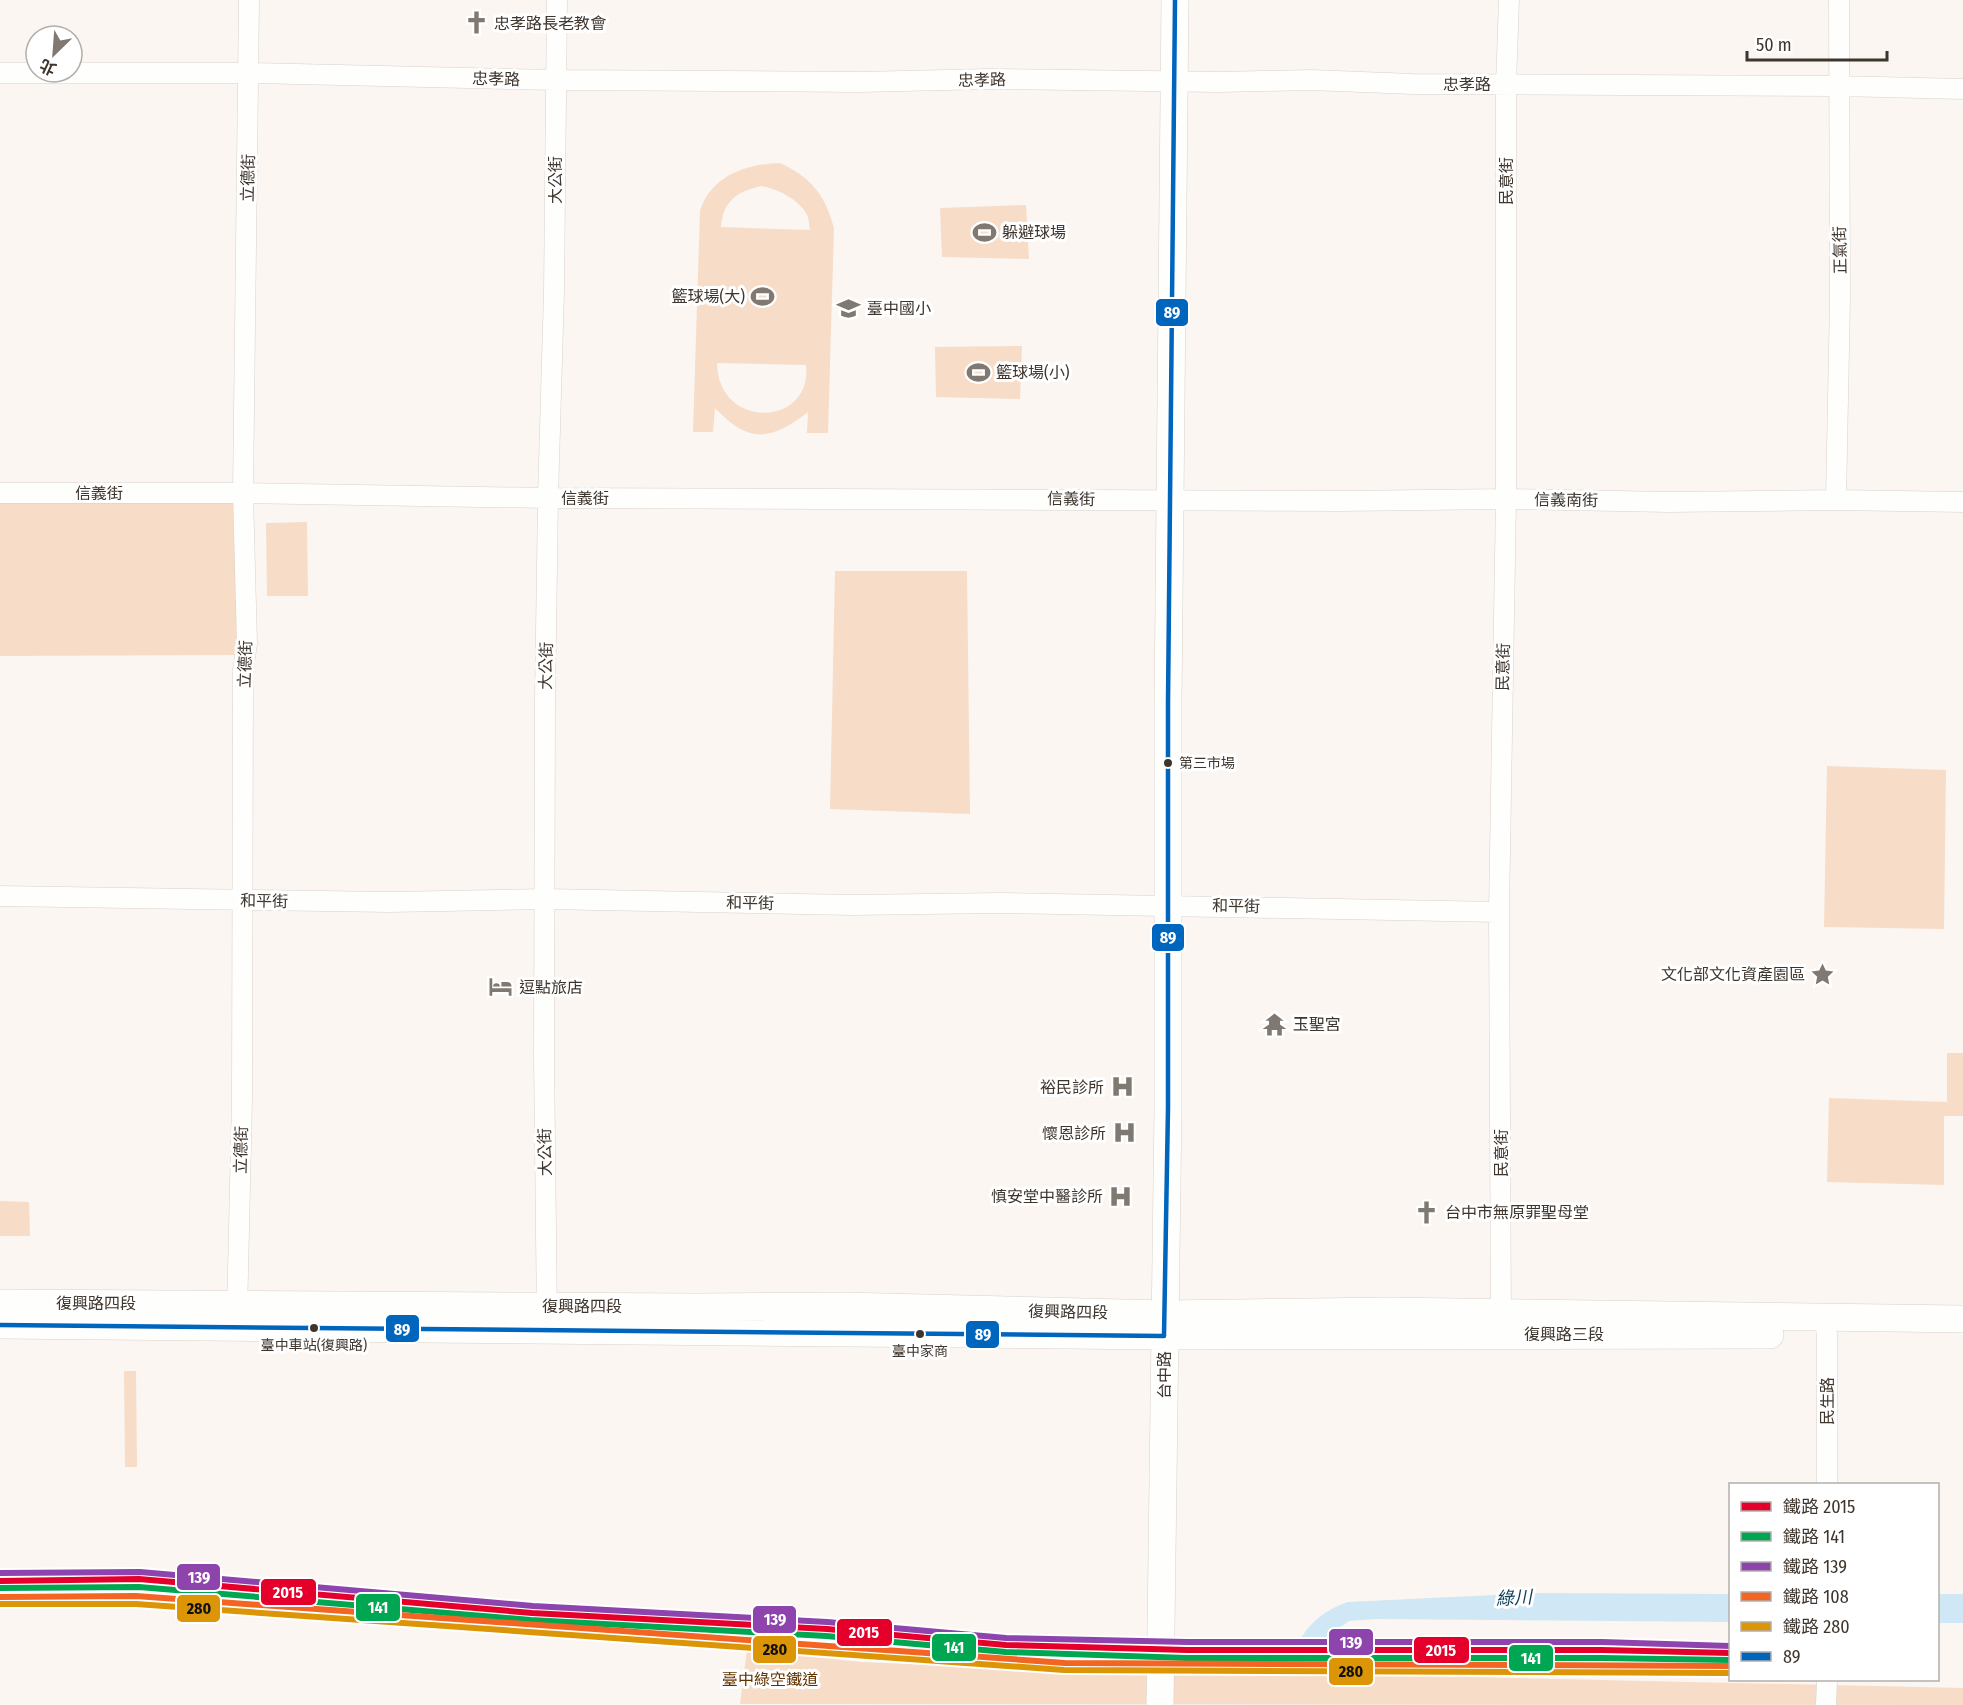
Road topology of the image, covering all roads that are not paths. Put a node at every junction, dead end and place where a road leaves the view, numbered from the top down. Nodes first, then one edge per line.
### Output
1 (249, 0) edge
2 (556, 0) edge
3 (1175, 0) edge
4 (1509, 0) edge
5 (1839, 0) edge
6 (0, 73) edge
7 (249, 73) junction
8 (556, 80) junction
9 (1173, 81) junction
10 (1506, 84) junction
11 (1838, 86) junction
12 (1963, 89) edge
13 (0, 493) edge
14 (243, 493) junction
15 (548, 498) junction
16 (1506, 499) junction
17 (1170, 500) junction
18 (1836, 500) junction
19 (1963, 502) edge
20 (0, 896) edge
21 (545, 899) junction
22 (243, 901) junction
23 (1168, 905) junction
24 (1499, 912) junction
25 (0, 1303) edge
26 (237, 1316) junction
27 (547, 1319) junction
28 (1963, 1319) edge
29 (1501, 1323) junction
30 (0, 1325) edge
31 (1164, 1325) junction
32 (1826, 1326) junction
33 (1963, 1337) edge
34 (1827, 1483) edge
35 (1827, 1681) edge
36 (1160, 1705) edge
37 (1826, 1705) edge

1 - 7 street, 立德街
2 - 8 street, 大公街
3 - 9 main road, 台中路
4 - 10 street, 民意街
5 - 11 street, 正氣街
6 - 7 street, 忠孝路
7 - 8 street, 忠孝路
7 - 14 street, 立德街
8 - 9 street, 忠孝路
8 - 15 street, 大公街
9 - 10 street, 忠孝路
9 - 17 main road, 台中路
10 - 11 street, 忠孝路
10 - 16 street, 民意街
11 - 12 street, 忠孝路
11 - 18 street, 正氣街
13 - 14 street, 信義街
14 - 15 street, 信義街
14 - 22 street, 立德街
15 - 17 street, 信義街
15 - 21 street, 大公街
16 - 17 street, 信義南街
16 - 18 street, 信義南街
16 - 24 street, 民意街
17 - 23 main road, 台中路
18 - 19 street, 信義南街
20 - 22 street, 和平街
21 - 22 street, 和平街
21 - 23 street, 和平街
21 - 27 street, 大公街
22 - 26 street, 立德街
23 - 24 street, 和平街
23 - 31 main road, 台中路
24 - 29 street, 民意街
25 - 26 main road, 復興路四段
26 - 27 main road, 復興路四段
26 - 30 main road, 復興路四段
27 - 31 main road, 復興路四段
28 - 32 main road, 復興路三段
29 - 31 main road, 復興路三段
29 - 32 main road, 復興路三段
31 - 36 main road, 台中路
32 - 33 main road, 復興路三段
32 - 34 street, 民生路
35 - 37 street

